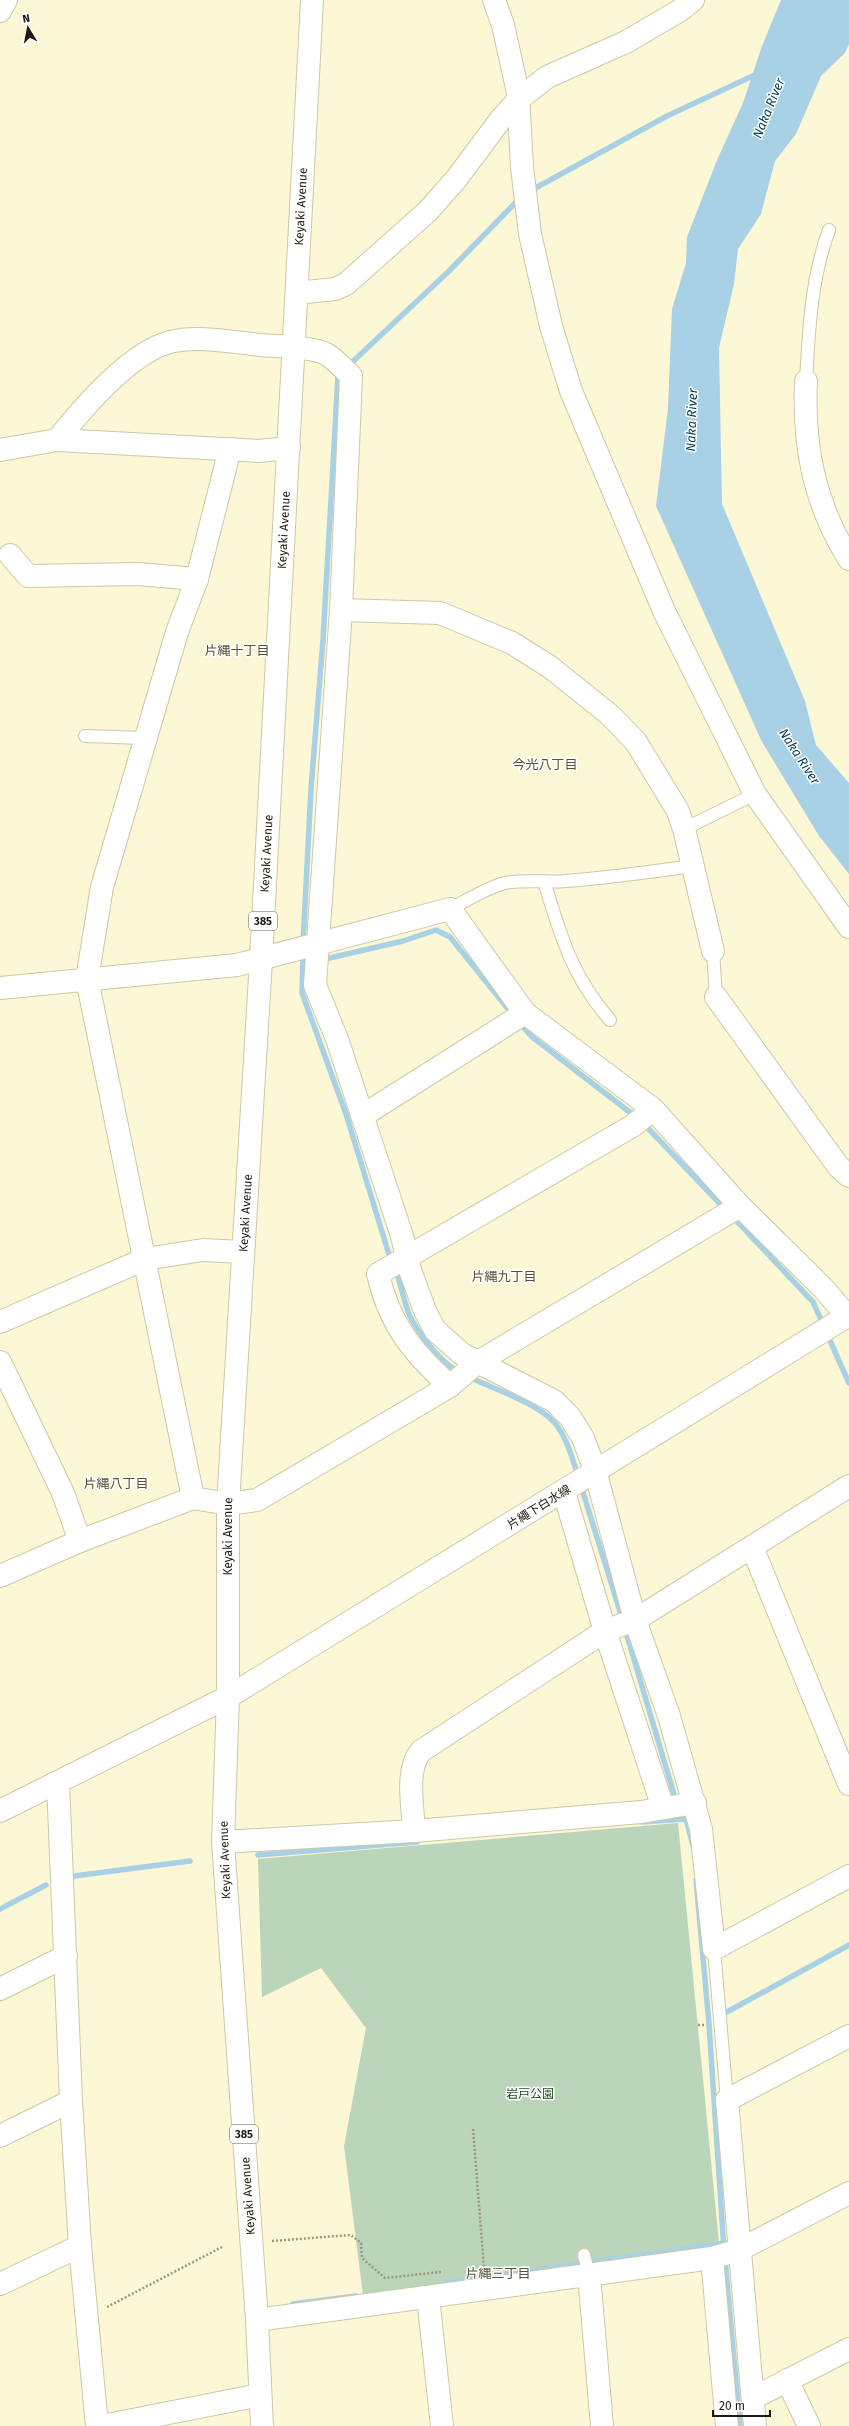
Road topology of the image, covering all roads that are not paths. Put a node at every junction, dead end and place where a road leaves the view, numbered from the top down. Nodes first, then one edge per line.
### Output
1 (6, 0) edge
2 (312, 0) edge
3 (494, 0) edge
4 (692, 0) edge
5 (0, 11) edge
6 (519, 99) junction
7 (829, 230) dead end
8 (297, 294) junction
9 (294, 348) junction
10 (806, 381) joint
11 (57, 440) junction
12 (288, 448) junction
13 (230, 449) junction
14 (0, 450) edge
15 (10, 555) dead end
16 (849, 559) edge
17 (197, 579) junction
18 (341, 610) junction
19 (85, 736) dead end
20 (144, 738) junction
21 (755, 794) junction
22 (684, 828) junction
23 (693, 866) junction
24 (544, 881) junction
25 (450, 909) junction
26 (849, 927) edge
27 (319, 945) junction
28 (713, 950) joint
29 (261, 960) junction
30 (87, 979) junction
31 (0, 988) edge
32 (716, 997) joint
33 (525, 1014) junction
34 (610, 1020) dead end
35 (653, 1109) junction
36 (362, 1116) junction
37 (849, 1176) edge
38 (740, 1206) junction
39 (244, 1252) junction
40 (145, 1259) junction
41 (407, 1259) junction
42 (848, 1317) edge
43 (0, 1322) edge
44 (0, 1362) edge
45 (478, 1362) junction
46 (450, 1386) junction
47 (595, 1470) junction
48 (849, 1486) edge
49 (564, 1492) junction
50 (193, 1498) junction
51 (228, 1504) junction
52 (80, 1541) junction
53 (752, 1547) junction
54 (0, 1576) edge
55 (635, 1620) junction
56 (606, 1631) junction
57 (228, 1697) junction
58 (58, 1782) junction
59 (849, 1784) edge
60 (695, 1802) junction
61 (663, 1808) junction
62 (0, 1811) edge
63 (414, 1831) junction
64 (222, 1842) junction
65 (849, 1876) edge
66 (714, 1949) junction
67 (66, 1956) junction
68 (0, 1990) edge
69 (849, 2036) edge
70 (727, 2100) junction
71 (71, 2101) junction
72 (0, 2136) edge
73 (849, 2193) edge
74 (80, 2246) junction
75 (739, 2250) junction
76 (712, 2258) junction
77 (587, 2265) junction
78 (0, 2284) edge
79 (428, 2297) junction
80 (257, 2320) junction
81 (849, 2349) edge
82 (787, 2380) junction
83 (260, 2395) junction
84 (753, 2398) junction
85 (97, 2426) edge
86 (102, 2426) edge
87 (262, 2426) edge
88 (442, 2426) edge
89 (602, 2426) edge
90 (727, 2426) edge
91 (755, 2426) edge
92 (809, 2426) edge

1 - 5 main road
2 - 8 main road, Keyaki Avenue / 385
3 - 6 main road
4 - 6 main road
6 - 8 main road
6 - 21 main road
7 - 10 lane
8 - 9 main road, Keyaki Avenue / 385
9 - 11 main road
9 - 12 main road, Keyaki Avenue / 385
9 - 18 main road
10 - 16 main road
11 - 13 main road
11 - 14 main road
12 - 13 main road
12 - 29 main road, Keyaki Avenue / 385
13 - 17 main road
15 - 17 main road
17 - 20 main road
18 - 22 main road
18 - 27 main road
19 - 20 lane
20 - 30 main road
21 - 22 lane
21 - 26 main road
22 - 23 main road
23 - 24 lane
23 - 28 main road
24 - 25 lane
24 - 34 lane
25 - 27 main road
25 - 33 main road
27 - 29 main road
27 - 36 main road
28 - 32 lane
29 - 30 main road
29 - 39 main road, Keyaki Avenue / 385
30 - 31 main road
30 - 40 main road
32 - 37 main road
33 - 35 main road
33 - 36 main road
35 - 38 main road
35 - 41 main road
36 - 41 main road
38 - 42 main road
38 - 45 main road
39 - 40 main road
39 - 51 main road, Keyaki Avenue / 385
40 - 43 main road
40 - 50 main road
41 - 45 main road
41 - 46 main road
42 - 47 main road, 片繩下白水線
44 - 52 main road
45 - 46 main road
45 - 47 main road
46 - 51 main road
47 - 49 main road, 片繩下白水線
47 - 55 main road
48 - 53 main road
49 - 56 main road
49 - 57 main road, 片繩下白水線
50 - 51 main road
50 - 52 main road
51 - 57 main road, Keyaki Avenue / 385
52 - 54 main road
53 - 55 main road
53 - 59 main road
55 - 56 main road
55 - 60 main road
56 - 61 main road
56 - 63 main road
57 - 58 main road, 片繩下白水線
57 - 64 main road, Keyaki Avenue / 385
58 - 62 main road, 片繩下白水線
58 - 67 main road
60 - 61 main road
60 - 66 main road
61 - 63 main road
63 - 64 main road
64 - 80 main road, Keyaki Avenue / 385
65 - 66 main road
66 - 70 lane
67 - 68 main road
67 - 71 main road
69 - 70 main road
70 - 75 main road
71 - 72 main road
71 - 74 main road
73 - 75 main road
74 - 78 main road
74 - 85 main road
75 - 76 main road
75 - 84 main road
76 - 77 main road
76 - 90 main road
77 - 79 main road
77 - 89 main road
79 - 80 main road
79 - 88 main road
80 - 83 main road, Keyaki Avenue / 385
81 - 82 main road
82 - 84 main road
82 - 92 main road
83 - 86 main road
83 - 87 main road, Keyaki Avenue / 385
84 - 91 main road

